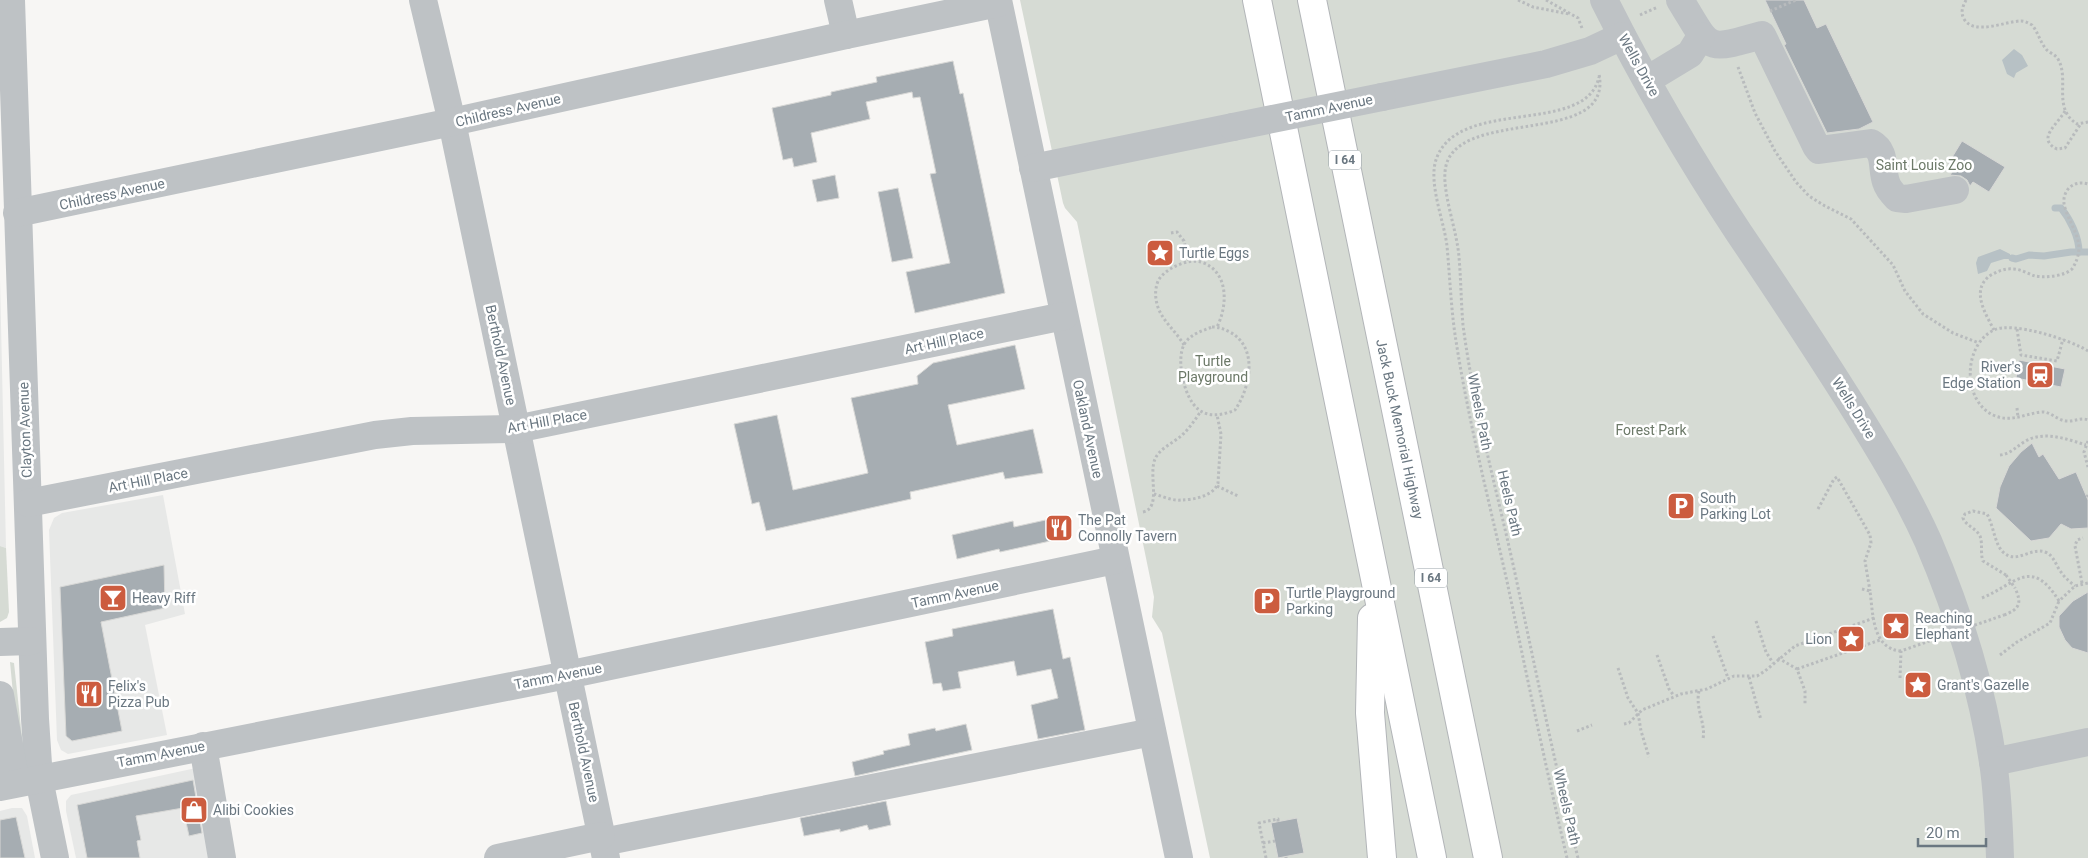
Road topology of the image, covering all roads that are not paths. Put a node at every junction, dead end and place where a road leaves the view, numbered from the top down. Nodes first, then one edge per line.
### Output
1 (11, 0) edge
2 (423, 0) edge
3 (838, 0) edge
4 (1257, 0) edge
5 (1312, 0) edge
6 (1604, 0) edge
7 (1680, 0) edge
8 (998, 2) edge
9 (846, 34) junction
10 (1622, 36) junction
11 (1701, 36) junction
12 (6, 70) edge
13 (1648, 80) junction
14 (452, 122) junction
15 (1033, 168) junction
16 (1955, 190) dead end
17 (17, 213) junction
18 (1064, 316) junction
19 (516, 428) junction
20 (28, 503) junction
21 (1115, 560) junction
22 (1375, 579) junction
23 (32, 641) junction
24 (0, 642) edge
25 (567, 675) junction
26 (0, 695) edge
27 (1152, 732) junction
28 (2088, 742) edge
29 (203, 746) junction
30 (1993, 762) junction
31 (18, 783) edge
32 (603, 845) edge
33 (55, 858) edge
34 (222, 858) edge
35 (498, 858) edge
36 (1179, 858) edge
37 (1382, 858) edge
38 (1432, 858) edge
39 (1488, 858) edge
40 (2000, 858) edge

1 - 12 street, Clayton Avenue
2 - 14 street, Berthold Avenue
3 - 9 street
4 - 22 highway
5 - 39 highway, Jack Buck Memorial Highway / I 64
6 - 10 street, Wells Drive
7 - 11 street
8 - 9 street, Childress Avenue
8 - 15 street, Oakland Avenue
9 - 14 street, Childress Avenue
10 - 13 street, Wells Drive
10 - 15 street, Tamm Avenue, bridge
11 - 13 street
11 - 16 street
12 - 17 street, Clayton Avenue
13 - 30 street, Wells Drive
14 - 17 street, Childress Avenue
14 - 19 street, Berthold Avenue
15 - 18 street, Oakland Avenue
17 - 20 street, Clayton Avenue
18 - 19 street, Art Hill Place
18 - 21 street, Oakland Avenue
19 - 20 street, Art Hill Place
19 - 25 street, Berthold Avenue
20 - 23 street, Clayton Avenue
21 - 25 street, Tamm Avenue
21 - 27 street, Oakland Avenue
22 - 37 highway
22 - 38 highway
23 - 24 street
23 - 31 street, Clayton Avenue
25 - 29 street, Tamm Avenue
25 - 32 street, Berthold Avenue
26 - 31 street
27 - 32 street
27 - 36 street, Oakland Avenue
28 - 30 street
29 - 31 street, Tamm Avenue
29 - 34 street
30 - 40 street, Wells Drive
31 - 33 street, Clayton Avenue
32 - 35 street

